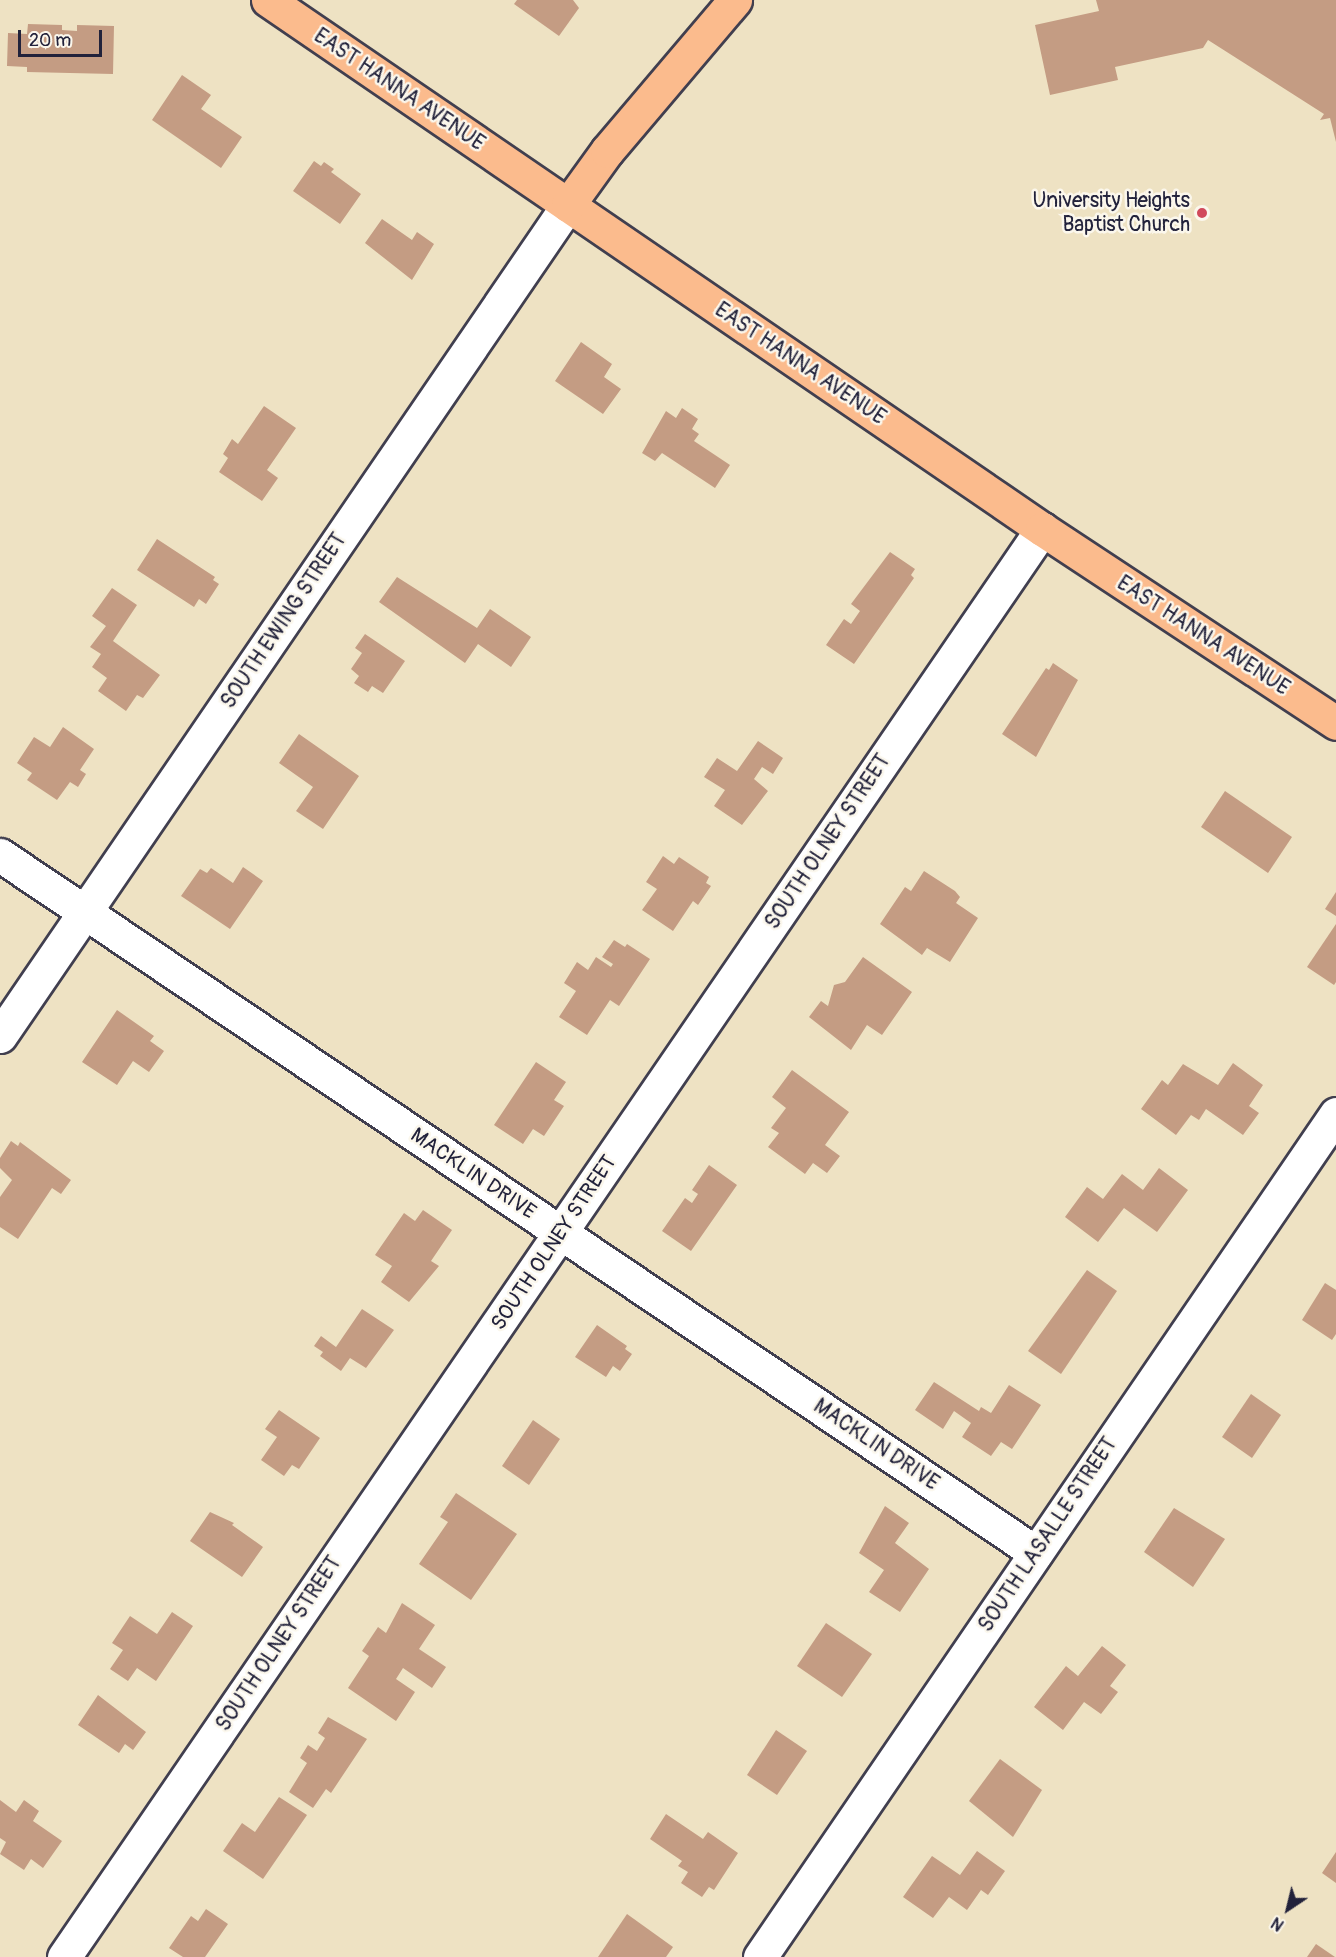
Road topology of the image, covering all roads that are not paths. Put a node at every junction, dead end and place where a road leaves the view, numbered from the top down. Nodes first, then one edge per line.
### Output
1 (268, 0) edge
2 (735, 0) edge
3 (568, 205) junction
4 (1042, 529) junction
5 (1336, 723) edge
6 (0, 855) edge
7 (84, 913) junction
8 (0, 1036) edge
9 (1336, 1114) edge
10 (561, 1233) junction
11 (1036, 1553) junction
12 (64, 1957) edge
13 (760, 1957) edge

1 - 3 main road, EAST HANNA AVENUE
2 - 3 main road
3 - 4 main road, EAST HANNA AVENUE
3 - 7 street, SOUTH EWING STREET
4 - 5 main road, EAST HANNA AVENUE
4 - 10 street, SOUTH OLNEY STREET
6 - 7 street, MACKLIN DRIVE
7 - 8 street, SOUTH EWING STREET
7 - 10 street, MACKLIN DRIVE
9 - 11 street, SOUTH LASALLE STREET
10 - 11 street, MACKLIN DRIVE
10 - 12 street, SOUTH OLNEY STREET
11 - 13 street, SOUTH LASALLE STREET

